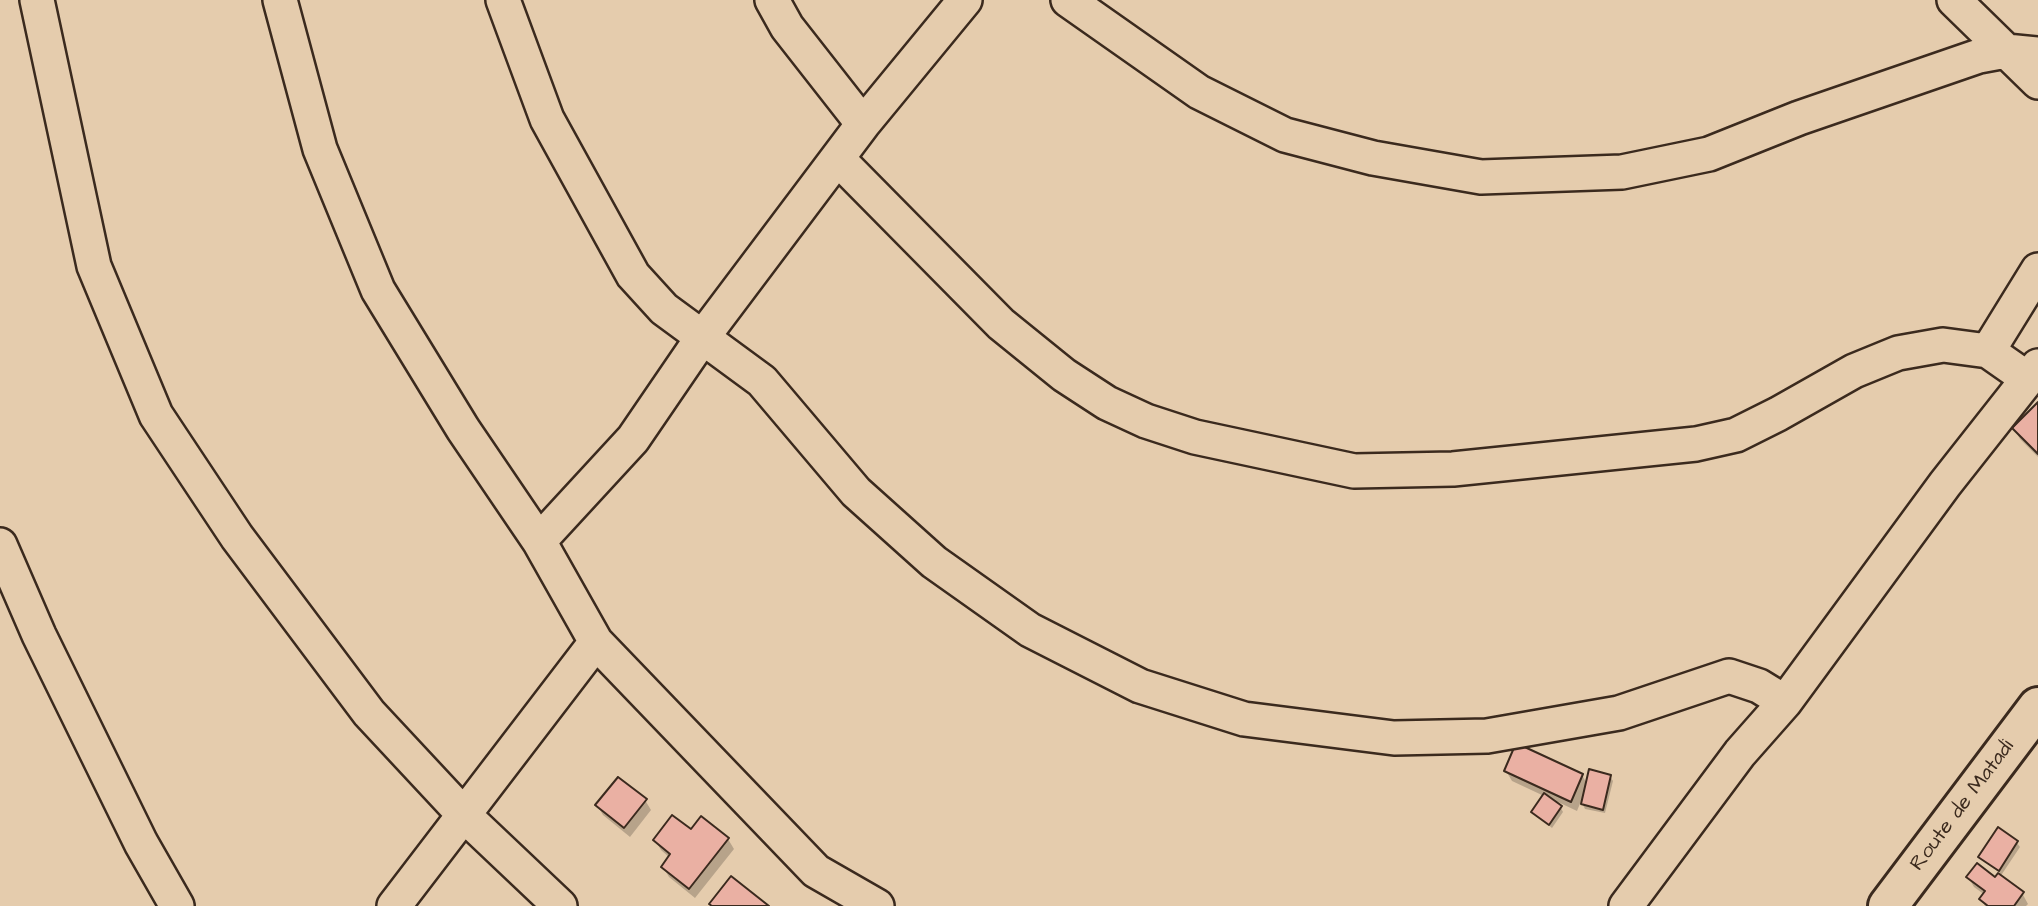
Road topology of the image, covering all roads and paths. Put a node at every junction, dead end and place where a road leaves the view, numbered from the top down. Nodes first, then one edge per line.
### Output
1 (37, 0) edge
2 (280, 0) edge
3 (503, 0) edge
4 (772, 0) edge
5 (965, 0) edge
6 (1068, 0) edge
7 (1954, 0) edge
8 (2022, 52) edge
9 (2038, 82) edge
10 (863, 124) junction
11 (838, 159) junction
12 (2038, 270) edge
13 (702, 338) junction
14 (1988, 351) junction
15 (2033, 373) edge
16 (539, 541) junction
17 (0, 545) edge
18 (596, 642) junction
19 (1785, 702) junction
20 (2038, 707) edge
21 (465, 816) junction
22 (177, 906) edge
23 (394, 906) edge
24 (560, 906) edge
25 (877, 906) edge
26 (1626, 906) edge
27 (1888, 906) edge

1 - 21 street
2 - 16 street
3 - 13 street
4 - 10 street
5 - 10 street
6 - 8 street
7 - 8 street
8 - 9 street
10 - 11 street
11 - 13 street
11 - 14 street
12 - 14 street
13 - 16 street
13 - 19 street
14 - 15 street
15 - 19 street
16 - 18 street
17 - 22 street
18 - 21 street
18 - 25 street
19 - 26 street
20 - 27 highway, Route de Matadi
21 - 23 street
21 - 24 street

